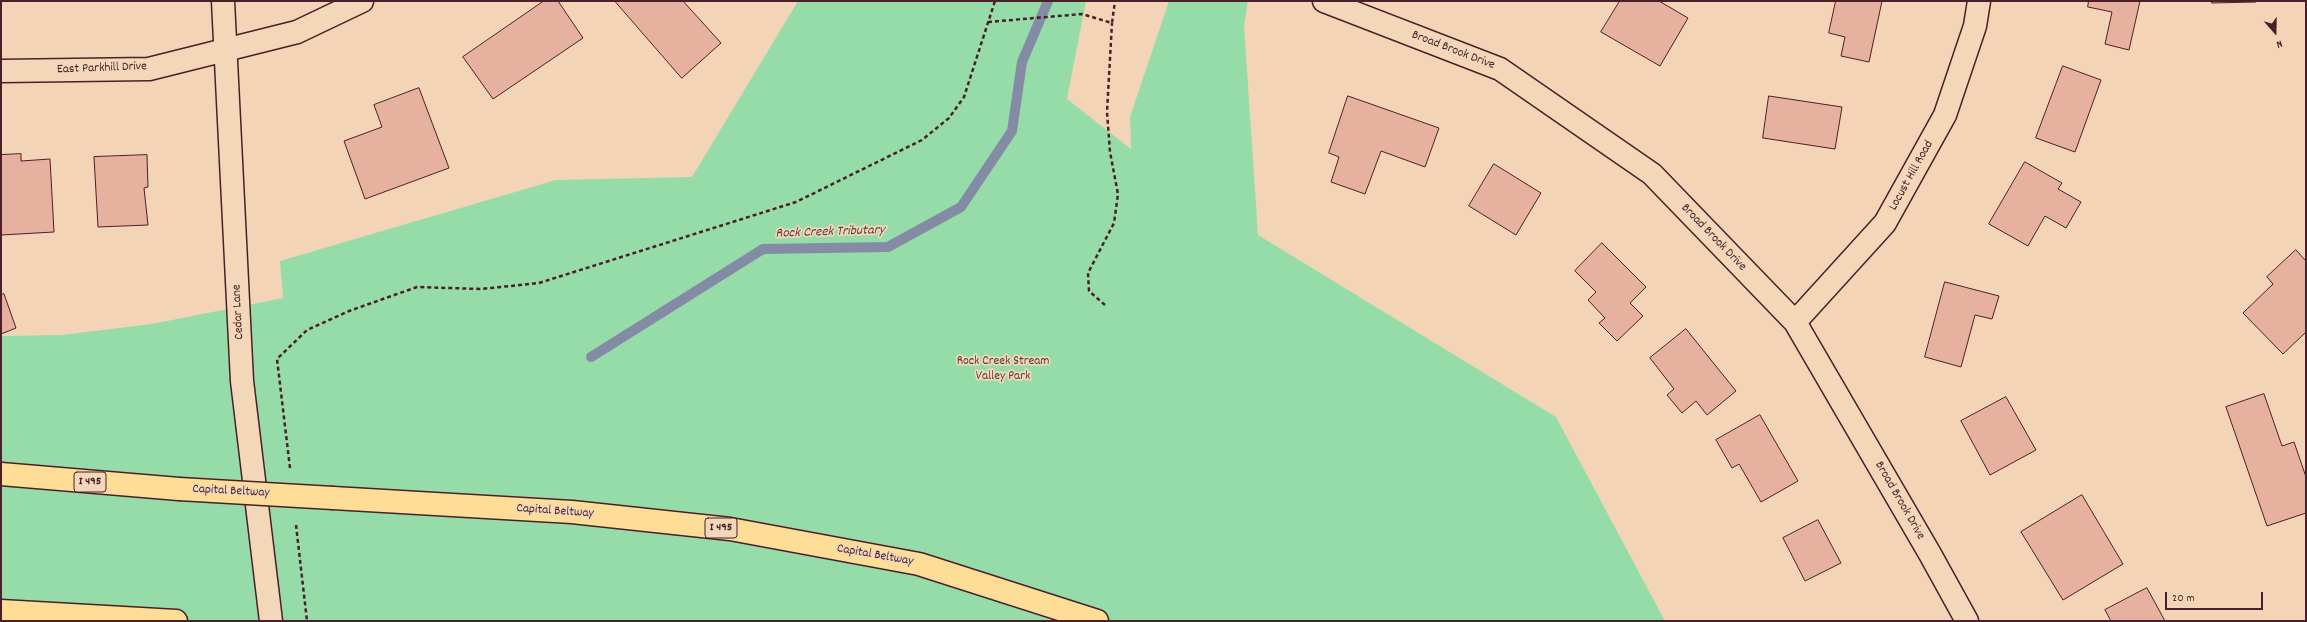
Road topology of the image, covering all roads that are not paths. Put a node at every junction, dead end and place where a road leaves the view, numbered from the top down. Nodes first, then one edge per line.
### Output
1 (223, 1) edge
2 (362, 1) edge
3 (1324, 1) edge
4 (1980, 1) edge
5 (224, 50) junction
6 (1, 71) edge
7 (1795, 322) junction
8 (1, 474) edge
9 (1, 611) edge
10 (176, 621) edge
11 (271, 621) edge
12 (1097, 621) edge
13 (1967, 621) edge

1 - 5 street, Cedar Lane
2 - 5 street, East Parkhill Drive
3 - 7 street, Broad Brook Drive
4 - 7 street, Locust Hill Road
5 - 6 street, East Parkhill Drive
5 - 11 street, Cedar Lane
7 - 13 street, Broad Brook Drive
8 - 12 highway, Capital Beltway / I 495, bridge
9 - 10 highway

